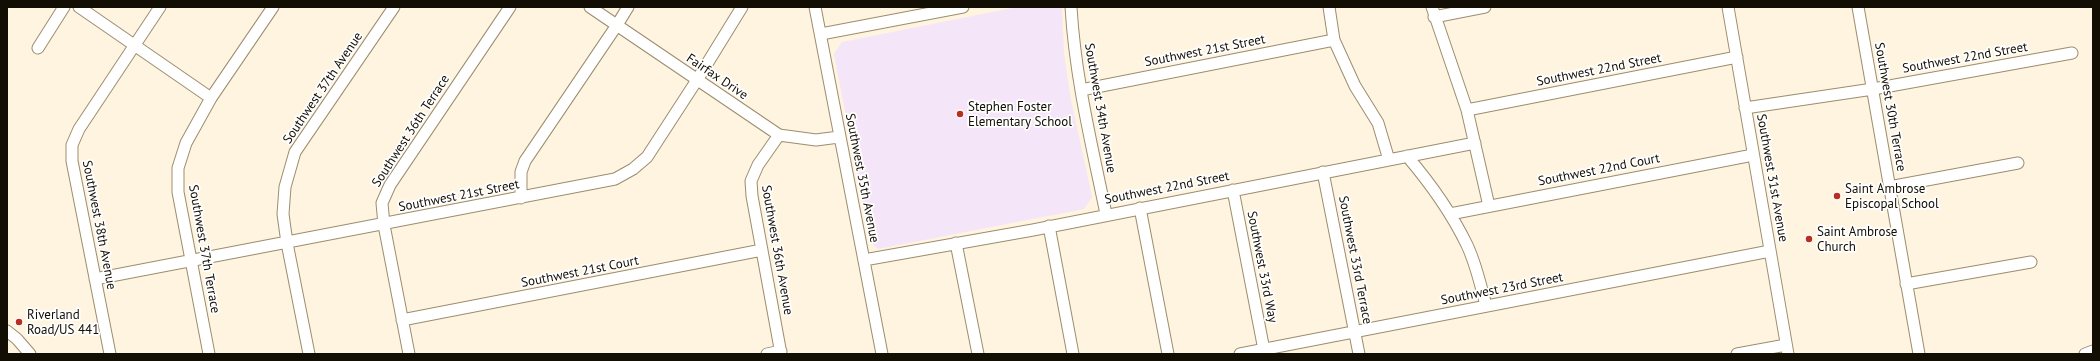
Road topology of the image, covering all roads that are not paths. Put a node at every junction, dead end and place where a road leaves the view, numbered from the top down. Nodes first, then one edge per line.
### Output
1 (64, 7) edge
2 (79, 7) edge
3 (160, 7) edge
4 (273, 7) edge
5 (394, 7) edge
6 (510, 7) edge
7 (590, 7) edge
8 (628, 7) edge
9 (742, 7) edge
10 (815, 7) edge
11 (963, 7) edge
12 (1071, 7) edge
13 (1329, 7) edge
14 (1484, 7) edge
15 (1728, 7) edge
16 (1858, 7) edge
17 (1433, 12) edge
18 (617, 25) junction
19 (821, 34) junction
20 (1334, 40) junction
21 (134, 45) junction
22 (38, 48) dead end
23 (2072, 53) dead end
24 (1737, 57) junction
25 (697, 80) junction
26 (1873, 89) junction
27 (1081, 90) junction
28 (211, 98) junction
29 (1746, 108) junction
30 (1467, 110) junction
31 (779, 134) junction
32 (839, 137) junction
33 (1475, 143) junction
34 (1753, 155) junction
35 (1407, 156) junction
36 (1389, 160) junction
37 (2018, 163) dead end
38 (1323, 172) junction
39 (1889, 187) junction
40 (1233, 190) junction
41 (521, 198) junction
42 (1489, 206) junction
43 (1140, 208) junction
44 (1106, 214) junction
45 (1450, 214) junction
46 (384, 225) junction
47 (1049, 226) junction
48 (287, 243) junction
49 (956, 243) junction
50 (762, 250) junction
51 (1770, 251) junction
52 (864, 260) junction
53 (190, 262) junction
54 (2031, 262) dead end
55 (95, 279) junction
56 (1906, 284) junction
57 (1486, 306) junction
58 (402, 320) junction
59 (7, 331) edge
60 (1355, 331) junction
61 (1787, 349) edge
62 (1264, 350) junction
63 (2093, 351) edge
64 (781, 353) edge
65 (30, 354) edge
66 (110, 354) edge
67 (209, 354) edge
68 (309, 354) edge
69 (409, 354) edge
70 (767, 354) edge
71 (882, 354) edge
72 (978, 354) edge
73 (1073, 354) edge
74 (1168, 354) edge
75 (1240, 354) edge
76 (1359, 354) edge
77 (1737, 354) edge
78 (1919, 354) edge
79 (2084, 354) edge

1 - 22 street
2 - 21 street
3 - 21 street, Southwest 38th Avenue
4 - 28 street, Southwest 37th Terrace
5 - 48 street, Southwest 37th Avenue
6 - 46 street, Southwest 36th Terrace
7 - 18 street, Fairfax Drive
8 - 18 street
9 - 25 street, Southwest 21st Street
10 - 19 street, Southwest 35th Avenue
11 - 19 street
12 - 27 street, Southwest 34th Avenue
13 - 20 street
14 - 17 street
15 - 24 street, Southwest 31st Avenue
16 - 26 street, Southwest 30th Terrace
17 - 30 street
18 - 25 street, Fairfax Drive
18 - 41 street
19 - 32 street, Southwest 35th Avenue
20 - 27 street, Southwest 21st Street
20 - 36 street
21 - 28 street
21 - 55 street, Southwest 38th Avenue
23 - 26 street, Southwest 22nd Street
24 - 29 street, Southwest 31st Avenue
24 - 30 street, Southwest 22nd Street
25 - 31 street, Fairfax Drive
25 - 41 street, Southwest 21st Street
26 - 29 street, Southwest 22nd Street
26 - 39 street, Southwest 30th Terrace
27 - 44 street, Southwest 34th Avenue
28 - 53 street, Southwest 37th Terrace
29 - 34 street, Southwest 31st Avenue
30 - 33 street
31 - 32 street, Fairfax Drive
31 - 50 street, Southwest 36th Avenue
32 - 52 street, Southwest 35th Avenue
33 - 35 street, Southwest 22nd Street
33 - 42 street
34 - 42 street, Southwest 22nd Court
34 - 51 street, Southwest 31st Avenue
35 - 36 street, Southwest 22nd Street
35 - 45 street
36 - 38 street, Southwest 22nd Street
37 - 39 street
38 - 40 street, Southwest 22nd Street
38 - 60 street, Southwest 33rd Terrace
39 - 56 street, Southwest 30th Terrace
40 - 43 street, Southwest 22nd Street
40 - 62 street, Southwest 33rd Way
41 - 46 street, Southwest 21st Street
42 - 45 street, Southwest 22nd Court
43 - 44 street, Southwest 22nd Street
43 - 74 street
44 - 47 street, Southwest 22nd Street
45 - 57 street
46 - 48 street, Southwest 21st Street
46 - 58 street, Southwest 36th Terrace
47 - 49 street, Southwest 22nd Street
47 - 73 street
48 - 53 street, Southwest 21st Street
48 - 68 street, Southwest 37th Avenue
49 - 52 street, Southwest 22nd Street
49 - 72 street
50 - 58 street, Southwest 21st Court
50 - 64 street, Southwest 36th Avenue
51 - 57 street, Southwest 23rd Street
51 - 61 street, Southwest 31st Avenue
52 - 71 street, Southwest 35th Avenue
53 - 55 street, Southwest 21st Street
53 - 67 street, Southwest 37th Terrace
54 - 56 street
55 - 66 street, Southwest 38th Avenue
56 - 78 street, Southwest 30th Terrace
57 - 60 street, Southwest 23rd Street
58 - 69 street, Southwest 36th Terrace
59 - 65 street
60 - 62 street, Southwest 23rd Street
60 - 76 street, Southwest 33rd Terrace
61 - 77 street
62 - 75 street, Southwest 23rd Street
63 - 79 street
64 - 70 street

